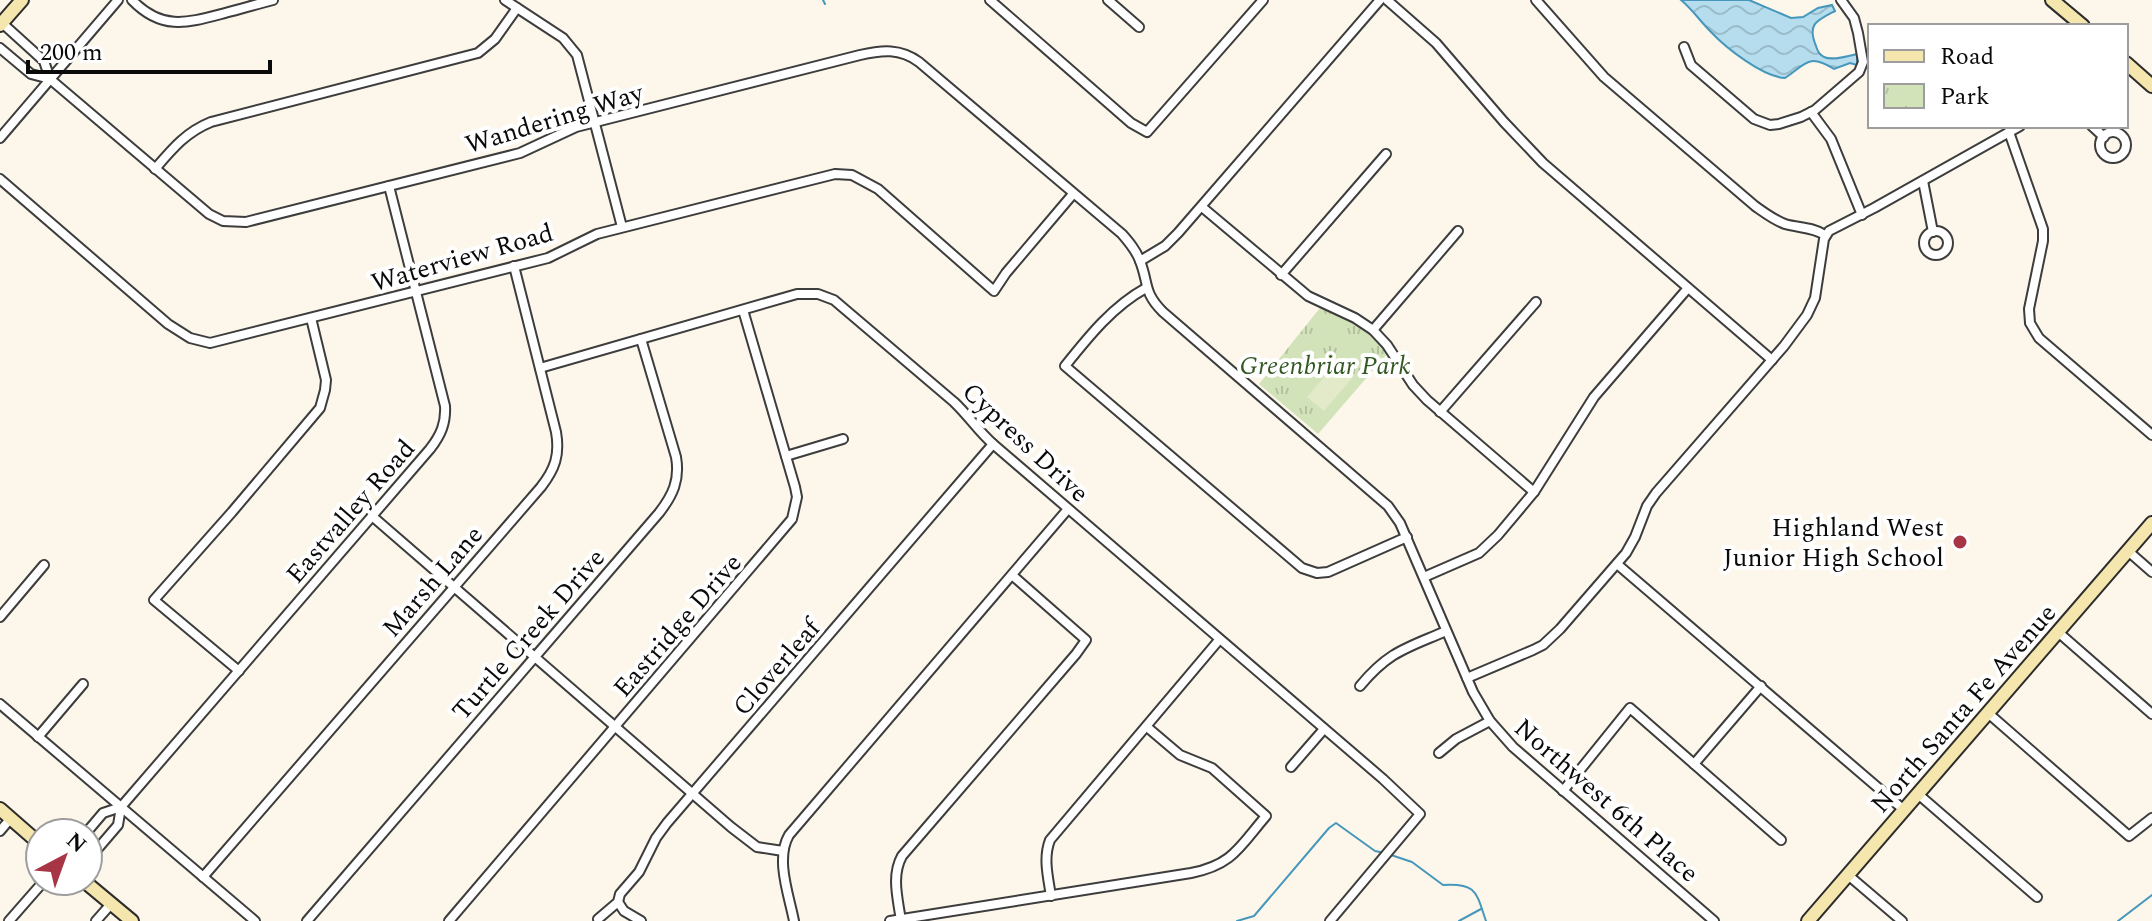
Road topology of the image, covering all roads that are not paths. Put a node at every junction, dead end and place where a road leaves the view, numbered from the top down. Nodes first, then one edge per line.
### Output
1 (22, 0) edge
2 (118, 0) edge
3 (132, 0) edge
4 (273, 0) edge
5 (505, 0) edge
6 (990, 0) edge
7 (1108, 0) edge
8 (1263, 0) edge
9 (1380, 0) edge
10 (1387, 0) edge
11 (1536, 0) edge
12 (1841, 0) edge
13 (2052, 0) edge
14 (517, 8) junction
15 (1, 24) edge
16 (2081, 24) edge
17 (1139, 27) dead end
18 (1684, 47) dead end
19 (0, 48) edge
20 (2128, 65) edge
21 (50, 79) junction
22 (2152, 86) edge
23 (1811, 112) junction
24 (595, 122) junction
25 (2016, 128) edge
26 (2094, 128) edge
27 (2009, 132) junction
28 (2104, 137) dead end
29 (0, 138) edge
30 (1386, 154) dead end
31 (155, 169) junction
32 (0, 179) edge
33 (1923, 181) junction
34 (389, 186) junction
35 (1073, 194) junction
36 (1202, 207) junction
37 (1862, 215) junction
38 (1107, 223) joint
39 (622, 227) junction
40 (1458, 231) dead end
41 (1933, 232) dead end
42 (1825, 235) junction
43 (1140, 261) junction
44 (514, 266) junction
45 (1281, 275) junction
46 (1146, 288) junction
47 (1688, 288) junction
48 (416, 292) junction
49 (1536, 302) dead end
50 (743, 310) junction
51 (311, 318) junction
52 (1373, 330) junction
53 (641, 339) junction
54 (1772, 360) junction
55 (540, 368) junction
56 (1440, 412) junction
57 (2152, 435) edge
58 (843, 439) dead end
59 (993, 444) junction
60 (786, 456) junction
61 (1534, 492) junction
62 (1068, 509) junction
63 (372, 516) junction
64 (2152, 523) edge
65 (1407, 537) junction
66 (2128, 551) junction
67 (1617, 564) junction
68 (44, 565) dead end
69 (2152, 572) edge
70 (1012, 575) junction
71 (1424, 577) junction
72 (454, 588) junction
73 (0, 617) edge
74 (1446, 631) junction
75 (2058, 632) junction
76 (1219, 640) junction
77 (535, 656) junction
78 (239, 671) junction
79 (1467, 678) junction
80 (83, 684) dead end
81 (1360, 686) dead end
82 (1761, 686) junction
83 (0, 704) edge
84 (1988, 713) junction
85 (2152, 714) edge
86 (1490, 721) junction
87 (616, 727) junction
88 (1147, 727) junction
89 (1324, 729) junction
90 (38, 737) junction
91 (1439, 753) dead end
92 (1694, 764) junction
93 (1291, 767) dead end
94 (1563, 791) junction
95 (693, 794) junction
96 (1918, 794) junction
97 (121, 807) junction
98 (0, 809) edge
99 (1904, 810) junction
100 (100, 817) edge
101 (11, 818) junction
102 (2152, 818) edge
103 (24, 830) edge
104 (0, 831) edge
105 (1781, 840) dead end
106 (104, 841) edge
107 (783, 851) junction
108 (1848, 875) junction
109 (203, 877) junction
110 (1051, 896) junction
111 (30, 897) edge
112 (103, 897) edge
113 (2037, 897) dead end
114 (618, 902) junction
115 (111, 904) junction
116 (598, 919) edge
117 (901, 920) edge
118 (9, 921) edge
119 (96, 921) edge
120 (132, 921) edge
121 (255, 921) edge
122 (307, 921) edge
123 (449, 921) edge
124 (641, 921) edge
125 (794, 921) edge
126 (890, 921) edge
127 (1330, 921) edge
128 (1714, 921) edge
129 (1808, 921) edge
130 (1902, 921) edge

1 - 15 main road
2 - 21 street
3 - 4 street
5 - 14 street
6 - 8 street
7 - 17 street
9 - 36 street
10 - 47 street
11 - 42 street
12 - 23 street
13 - 16 main road
14 - 24 street
14 - 31 street
15 - 21 street, Wandering Way
18 - 23 street
19 - 21 street, Wandering Way
20 - 22 main road
21 - 29 street
21 - 31 street, Wandering Way
23 - 37 street
24 - 34 street, Wandering Way
24 - 35 street, Wandering Way
24 - 39 street
25 - 27 street
26 - 28 street
27 - 33 street
27 - 57 street
30 - 45 street
31 - 34 street, Wandering Way
32 - 51 street, Waterview Road
33 - 37 street
33 - 41 street
34 - 48 street, Eastvalley Road
35 - 38 street, Wandering Way
35 - 39 street, Waterview Road
36 - 43 street
36 - 45 street
37 - 42 street
38 - 43 street, Northwest 6th Place
39 - 44 street, Waterview Road
40 - 52 street
42 - 54 street
43 - 46 street, Northwest 6th Place
44 - 48 street, Waterview Road
44 - 55 street, Marsh Lane
45 - 52 street
46 - 65 street, Northwest 6th Place
46 - 65 street
47 - 54 street
47 - 61 street
48 - 51 street, Waterview Road
48 - 63 street, Eastvalley Road
49 - 56 street
50 - 53 street, Cypress Drive
50 - 59 street, Cypress Drive
50 - 60 street, Eastridge Drive
51 - 78 street
52 - 56 street
53 - 55 street, Cypress Drive
53 - 77 street, Turtle Creek Drive
54 - 67 street
55 - 72 street, Marsh Lane
56 - 61 street
58 - 60 street
59 - 62 street, Cypress Drive
59 - 95 street, Cloverleaf
60 - 87 street, Eastridge Drive
61 - 71 street
62 - 70 street
62 - 76 street, Cypress Drive
63 - 72 street
63 - 78 street, Eastvalley Road
64 - 66 main road, North Santa Fe Avenue
65 - 71 street, Northwest 6th Place
66 - 69 street
66 - 75 main road, North Santa Fe Avenue
67 - 79 street
67 - 82 street
68 - 73 street
70 - 107 street
70 - 117 street
71 - 74 street, Northwest 6th Place
72 - 77 street
72 - 109 street, Marsh Lane
74 - 79 street, Northwest 6th Place
74 - 81 street
75 - 84 main road, North Santa Fe Avenue
75 - 85 street
76 - 88 street
76 - 89 street, Cypress Drive
77 - 87 street
77 - 122 street, Turtle Creek Drive
78 - 97 street, Eastvalley Road
79 - 86 street, Northwest 6th Place
80 - 90 street
82 - 92 street
82 - 99 street
83 - 90 street
84 - 96 main road, North Santa Fe Avenue
84 - 102 street
86 - 91 street
86 - 94 street, Northwest 6th Place
87 - 95 street
87 - 123 street, Eastridge Drive
88 - 110 street
88 - 110 street
89 - 93 street
89 - 127 street, Cypress Drive
90 - 97 street
92 - 94 street
92 - 105 street
94 - 128 street, Northwest 6th Place
95 - 107 street
95 - 114 street, Cloverleaf
96 - 99 main road, North Santa Fe Avenue
96 - 113 street
97 - 100 street, Eastvalley Road
97 - 106 street, Eastvalley Road
97 - 109 street
98 - 101 main road
99 - 108 main road, North Santa Fe Avenue
101 - 103 main road
101 - 104 street
107 - 125 street
108 - 129 main road, North Santa Fe Avenue
108 - 130 street
109 - 121 street
110 - 117 street
111 - 118 street
112 - 115 main road
114 - 116 street, Cloverleaf
114 - 124 street
115 - 119 street
115 - 120 main road
117 - 126 street

